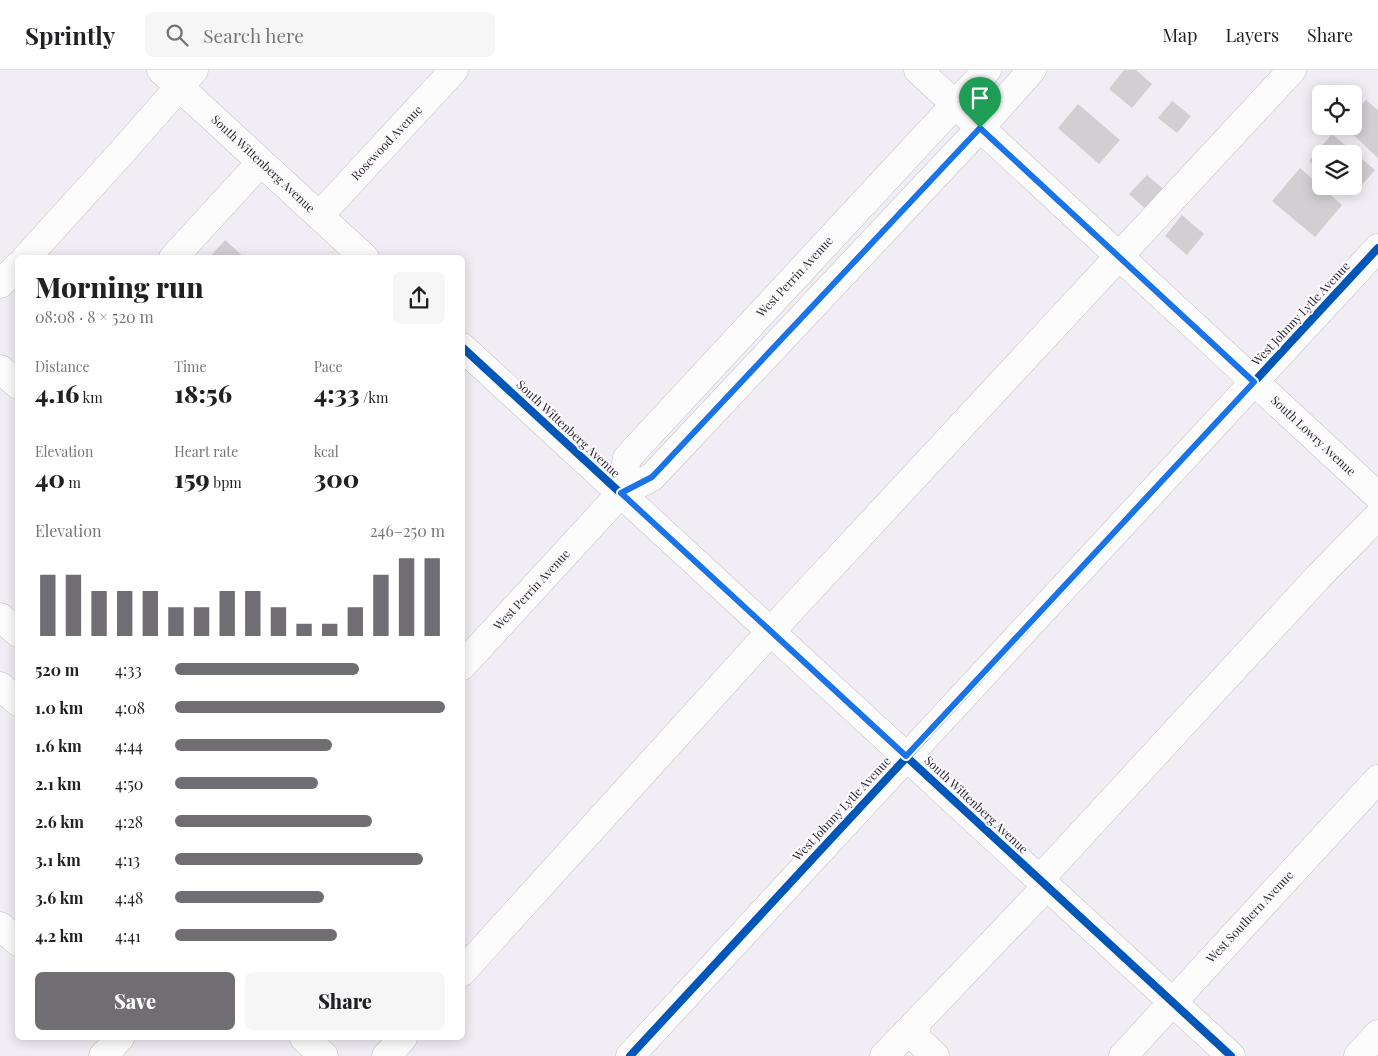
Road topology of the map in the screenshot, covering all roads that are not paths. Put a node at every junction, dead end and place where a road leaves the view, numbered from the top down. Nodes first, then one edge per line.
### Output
1 (454, 70) edge
2 (918, 70) edge
3 (988, 70) edge
4 (1032, 70) edge
5 (1292, 70) edge
6 (178, 75) edge
7 (956, 105) junction
8 (980, 128) junction
9 (261, 162) junction
10 (319, 216) junction
11 (1378, 248) edge
12 (29, 255) edge
13 (176, 255) edge
14 (362, 255) edge
15 (1117, 256) junction
16 (15, 269) edge
17 (0, 284) edge
18 (465, 350) edge
19 (0, 369) edge
20 (15, 382) edge
21 (1254, 382) junction
22 (621, 493) junction
23 (1378, 496) edge
24 (1378, 516) edge
25 (0, 617) edge
26 (15, 631) edge
27 (771, 631) junction
28 (465, 663) edge
29 (0, 686) edge
30 (15, 699) edge
31 (906, 756) junction
32 (1378, 778) edge
33 (1043, 883) junction
34 (0, 926) edge
35 (15, 939) edge
36 (465, 969) edge
37 (1173, 1002) junction
38 (917, 1022) junction
39 (1378, 1034) edge
40 (118, 1040) edge
41 (306, 1040) edge
42 (401, 1040) edge
43 (103, 1056) edge
44 (324, 1056) edge
45 (386, 1056) edge
46 (630, 1056) edge
47 (884, 1056) edge
48 (935, 1056) edge
49 (1123, 1056) edge
50 (1231, 1056) edge
51 (1358, 1056) edge

1 - 10 street, Rosewood Avenue
2 - 7 street, South Lowry Avenue
3 - 7 street, West Perrin Avenue
4 - 8 street, West Perrin Avenue
5 - 15 street
6 - 9 street, South Wittenberg Avenue
6 - 12 street
7 - 8 street, South Lowry Avenue
7 - 22 street, West Perrin Avenue
8 - 15 street, South Lowry Avenue
8 - 22 street, West Perrin Avenue
9 - 10 street, South Wittenberg Avenue
9 - 13 street
10 - 14 street, South Wittenberg Avenue
11 - 21 street, West Johnny Lytle Avenue
15 - 21 street, South Lowry Avenue
15 - 27 street
16 - 17 street
18 - 22 street, South Wittenberg Avenue
19 - 20 street
21 - 23 street, South Lowry Avenue
21 - 31 street, West Johnny Lytle Avenue
22 - 27 street, South Wittenberg Avenue
22 - 28 street, West Perrin Avenue
24 - 33 street
25 - 26 street
27 - 31 street, South Wittenberg Avenue
27 - 36 street
29 - 30 street
31 - 33 street, South Wittenberg Avenue
31 - 46 street, West Johnny Lytle Avenue
32 - 37 street, West Southern Avenue
33 - 37 street, South Wittenberg Avenue
33 - 38 street
34 - 35 street
37 - 49 street, West Southern Avenue
37 - 50 street, South Wittenberg Avenue
38 - 47 street
38 - 48 street
39 - 51 street
40 - 43 street
41 - 44 street
42 - 45 street

